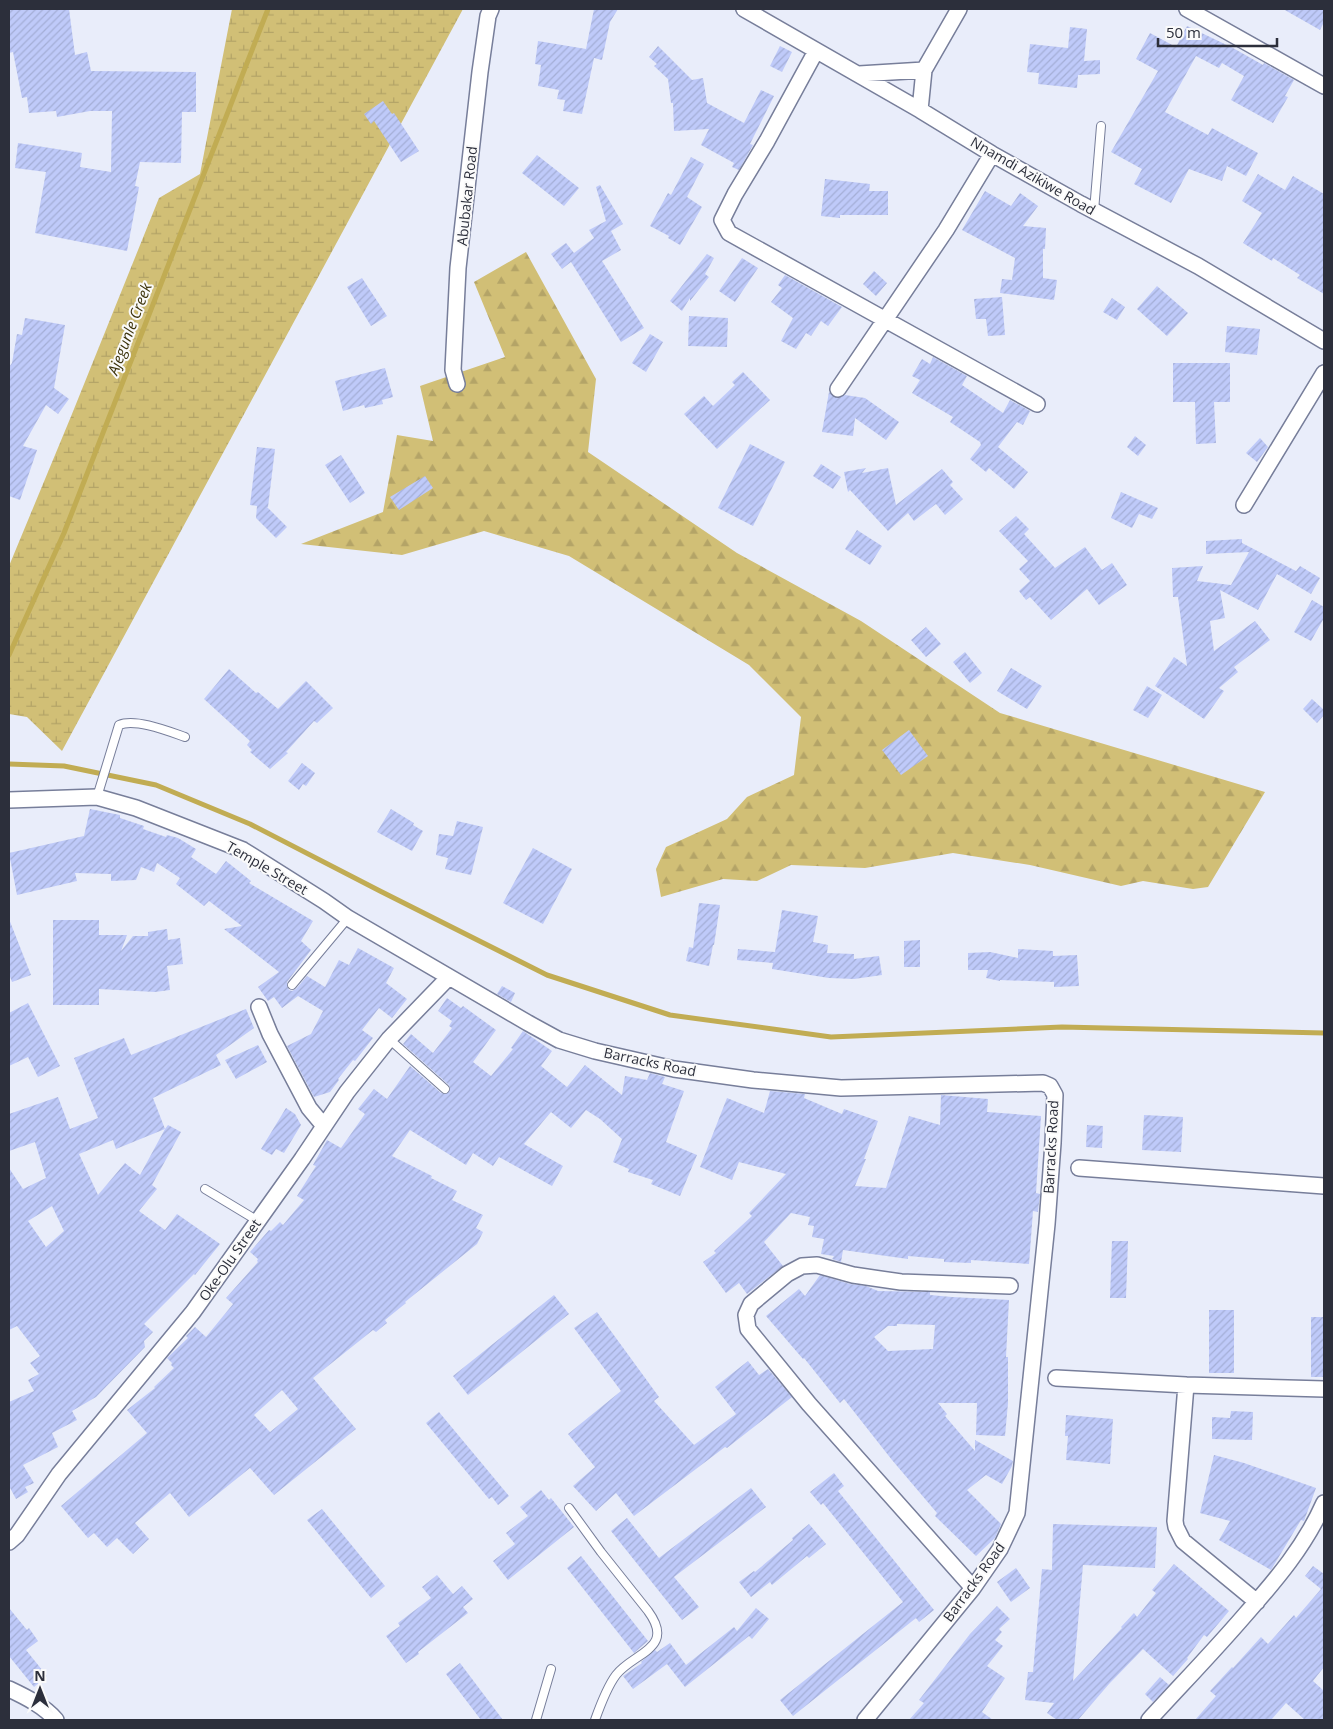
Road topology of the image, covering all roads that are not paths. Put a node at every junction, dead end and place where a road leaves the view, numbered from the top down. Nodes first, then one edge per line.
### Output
1 (491, 9) edge
2 (744, 9) edge
3 (959, 9) edge
4 (1187, 9) edge
5 (816, 51) junction
6 (924, 70) junction
7 (859, 74) junction
8 (1324, 86) edge
9 (920, 110) junction
10 (1101, 126) dead end
11 (992, 154) junction
12 (1094, 211) junction
13 (886, 319) junction
14 (1324, 341) edge
15 (1324, 373) edge
16 (458, 384) dead end
17 (838, 389) dead end
18 (1037, 404) dead end
19 (1244, 505) dead end
20 (185, 737) dead end
21 (98, 793) junction
22 (9, 800) edge
23 (348, 918) junction
24 (448, 977) junction
25 (292, 985) dead end
26 (259, 1007) dead end
27 (389, 1039) junction
28 (445, 1089) dead end
29 (324, 1126) junction
30 (1079, 1168) dead end
31 (1324, 1186) edge
32 (205, 1188) dead end
33 (258, 1221) junction
34 (1010, 1286) dead end
35 (1056, 1378) dead end
36 (1186, 1385) junction
37 (1324, 1390) edge
38 (1324, 1502) edge
39 (569, 1508) dead end
40 (9, 1542) edge
41 (973, 1588) junction
42 (1257, 1602) junction
43 (551, 1669) dead end
44 (9, 1689) edge
45 (56, 1720) edge
46 (536, 1720) edge
47 (595, 1720) edge
48 (865, 1720) edge
49 (1149, 1720) edge

1 - 16 street, Abubakar Road
2 - 5 street, Nnamdi Azikiwe Road
3 - 6 street
4 - 8 street
5 - 7 street, Nnamdi Azikiwe Road
5 - 13 street
6 - 7 street
6 - 9 street
7 - 9 street, Nnamdi Azikiwe Road
9 - 11 street, Nnamdi Azikiwe Road
10 - 12 lane
11 - 12 street, Nnamdi Azikiwe Road
11 - 13 street
12 - 14 street, Nnamdi Azikiwe Road
13 - 17 street
13 - 18 street
15 - 19 street
20 - 21 lane
21 - 22 street, Temple Street
21 - 23 street, Temple Street
23 - 24 street, Temple Street
23 - 25 lane
24 - 27 street, Oke-Olu Street
24 - 41 street, Barracks Road
26 - 29 street
27 - 28 lane
27 - 29 street, Oke-Olu Street
29 - 33 street, Oke-Olu Street
30 - 31 street
32 - 33 lane
33 - 40 street, Oke-Olu Street
34 - 41 street
35 - 36 street
36 - 37 street
36 - 42 street
38 - 42 street
39 - 47 lane
41 - 48 street, Barracks Road
42 - 49 street
43 - 46 lane
44 - 45 street

